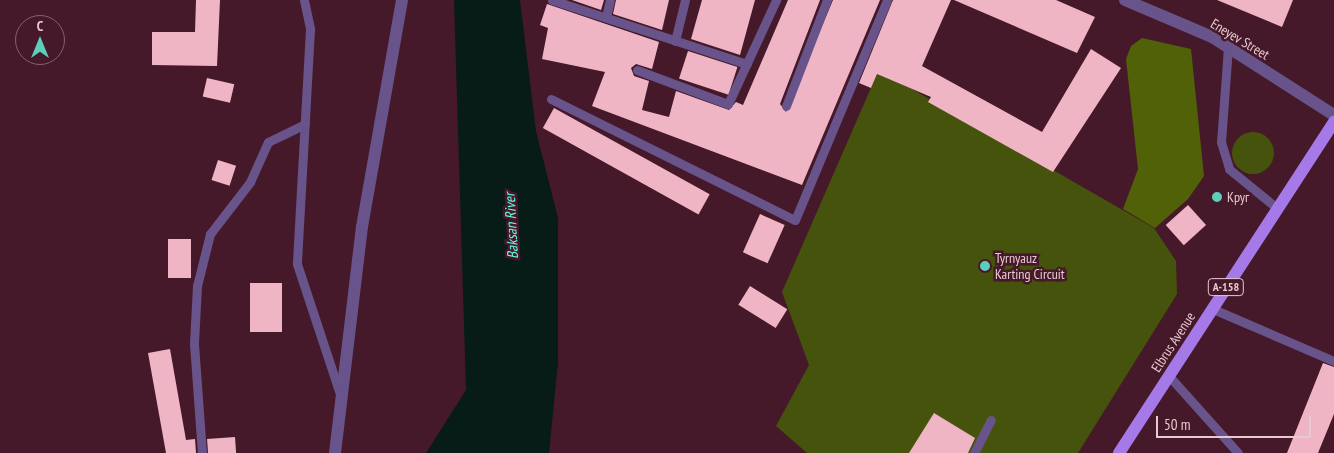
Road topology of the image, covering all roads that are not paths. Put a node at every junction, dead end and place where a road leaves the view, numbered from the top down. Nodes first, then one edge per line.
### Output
1 (304, 0) edge
2 (402, 0) edge
3 (552, 0) edge
4 (610, 0) edge
5 (685, 0) edge
6 (776, 0) edge
7 (827, 0) edge
8 (886, 0) edge
9 (1124, 0) edge
10 (606, 17) junction
11 (675, 41) junction
12 (1228, 47) junction
13 (747, 64) junction
14 (637, 70) dead end
15 (551, 99) dead end
16 (786, 106) dead end
17 (1334, 115) edge
18 (1334, 122) edge
19 (305, 124) junction
20 (1278, 209) junction
21 (1213, 308) junction
22 (1334, 361) edge
23 (1169, 376) junction
24 (340, 394) junction
25 (991, 420) dead end
26 (202, 453) edge
27 (335, 453) edge
28 (974, 453) edge
29 (1119, 453) edge
30 (1238, 453) edge

1 - 19 lane
2 - 24 street
3 - 10 lane
4 - 10 lane
5 - 11 lane
6 - 13 lane
7 - 16 lane
8 - 15 lane
9 - 12 street, Eneyev Street
10 - 11 lane
11 - 13 lane
12 - 17 street, Eneyev Street
12 - 20 lane
13 - 14 lane
18 - 20 main road, Elbrus Avenue / А-158
19 - 24 lane
19 - 26 lane
20 - 21 main road, Elbrus Avenue / А-158
21 - 22 lane
21 - 23 main road, Elbrus Avenue / А-158
23 - 29 main road, Elbrus Avenue / А-158
23 - 30 lane
24 - 27 street
25 - 28 lane

